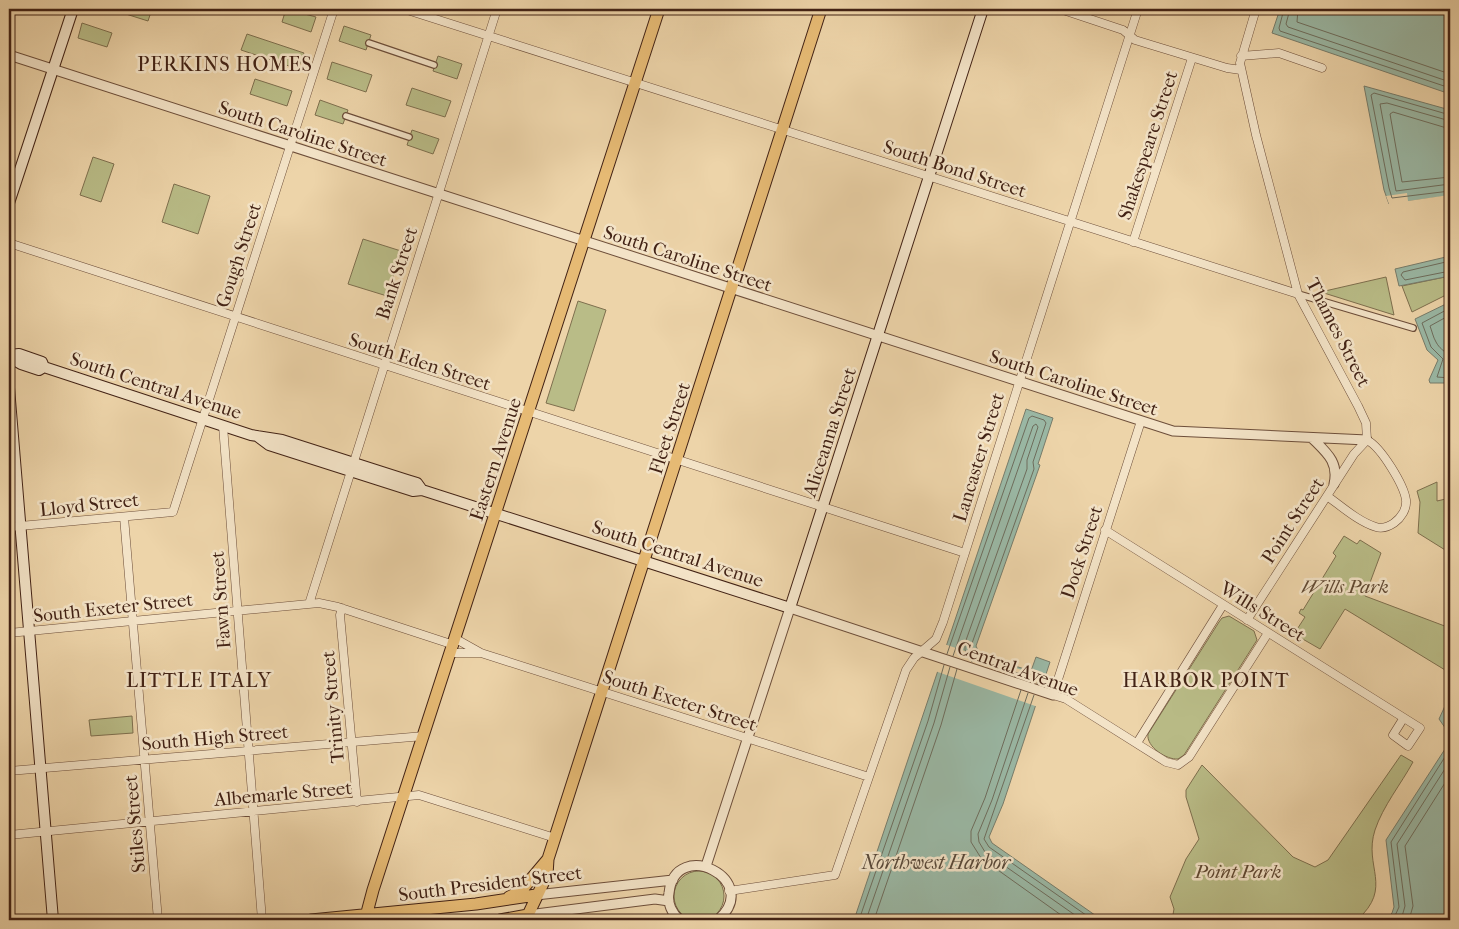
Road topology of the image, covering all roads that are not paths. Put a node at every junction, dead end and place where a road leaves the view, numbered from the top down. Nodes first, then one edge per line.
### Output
1 (73, 9) edge
2 (334, 9) edge
3 (404, 9) edge
4 (496, 9) edge
5 (659, 9) edge
6 (821, 9) edge
7 (983, 9) edge
8 (1060, 9) edge
9 (1138, 9) edge
10 (1256, 9) edge
11 (488, 36) junction
12 (1130, 36) junction
13 (369, 44) dead end
14 (9, 55) edge
15 (1241, 56) junction
16 (1192, 58) junction
17 (434, 65) dead end
18 (1322, 68) dead end
19 (53, 70) junction
20 (1241, 70) junction
21 (635, 83) junction
22 (346, 116) dead end
23 (782, 130) junction
24 (409, 137) dead end
25 (290, 146) junction
26 (929, 176) junction
27 (438, 194) junction
28 (9, 203) edge
29 (1069, 222) junction
30 (584, 241) junction
31 (1133, 242) junction
32 (9, 243) edge
33 (732, 289) junction
34 (1298, 294) junction
35 (234, 318) junction
36 (1413, 328) dead end
37 (878, 337) junction
38 (9, 356) edge
39 (384, 366) junction
40 (1018, 382) junction
41 (9, 388) edge
42 (529, 413) junction
43 (202, 419) junction
44 (1141, 421) junction
45 (223, 426) junction
46 (1312, 438) junction
47 (1367, 440) junction
48 (677, 460) junction
49 (352, 467) junction
50 (1334, 484) junction
51 (1327, 496) junction
52 (822, 507) junction
53 (173, 512) joint
54 (497, 513) junction
55 (124, 517) junction
56 (9, 527) edge
57 (21, 528) junction
58 (1105, 530) junction
59 (965, 553) junction
60 (644, 561) junction
61 (309, 604) junction
62 (1224, 605) junction
63 (342, 608) junction
64 (790, 608) junction
65 (238, 611) junction
66 (133, 620) junction
67 (1247, 620) junction
68 (29, 631) junction
69 (1268, 633) junction
70 (9, 634) edge
71 (453, 646) junction
72 (922, 650) junction
73 (481, 653) junction
74 (602, 692) junction
75 (1049, 693) junction
76 (1403, 719) dead end
77 (424, 736) junction
78 (747, 738) junction
79 (352, 742) junction
80 (1137, 743) junction
81 (249, 751) junction
82 (145, 760) junction
83 (40, 769) junction
84 (9, 771) edge
85 (869, 777) junction
86 (404, 797) junction
87 (357, 802) junction
88 (254, 812) junction
89 (150, 821) junction
90 (46, 831) junction
91 (9, 835) edge
92 (555, 838) junction
93 (548, 858) junction
94 (706, 866) junction
95 (673, 880) junction
96 (730, 891) junction
97 (536, 895) junction
98 (505, 899) junction
99 (669, 901) junction
100 (366, 918) edge
101 (528, 918) edge
102 (53, 920) edge
103 (158, 920) edge
104 (262, 920) edge
105 (311, 920) edge
106 (500, 920) edge
107 (680, 920) edge
108 (718, 920) edge

1 - 19 main road
2 - 25 street, Gough Street
3 - 11 street, South Bond Street
4 - 11 street, Bank Street
5 - 21 main road, Eastern Avenue
6 - 23 main road, Fleet Street
7 - 26 main road, Aliceanna Street
8 - 12 street
9 - 12 street, Lancaster Street
10 - 15 street, Thames Street
11 - 21 street, South Bond Street
11 - 27 street, Bank Street
12 - 16 street
12 - 29 street, Lancaster Street
13 - 17 street
14 - 19 street, South Caroline Street
15 - 18 street
15 - 20 street, Thames Street
16 - 20 street
16 - 31 street, Shakespeare Street
19 - 25 street, South Caroline Street
19 - 28 main road
20 - 34 street, Thames Street
21 - 23 street, South Bond Street
21 - 30 main road, Eastern Avenue
22 - 24 street
23 - 26 street, South Bond Street
23 - 33 main road, Fleet Street
25 - 27 street, South Caroline Street
25 - 35 street, Gough Street
26 - 29 street, South Bond Street
26 - 37 main road, Aliceanna Street
27 - 30 street, South Caroline Street
27 - 39 street, Bank Street
29 - 31 street, South Bond Street
29 - 40 street, Lancaster Street
30 - 33 street, South Caroline Street
30 - 42 main road, Eastern Avenue
31 - 34 street, South Bond Street
32 - 35 street, South Eden Street
33 - 37 street, South Caroline Street
33 - 48 main road, Fleet Street
34 - 36 street, South Bond Street
34 - 47 street, Thames Street
35 - 39 street, South Eden Street
35 - 43 street, Gough Street
37 - 40 street, South Caroline Street
37 - 52 main road, Aliceanna Street
38 - 43 main road, South Central Avenue
39 - 42 street, South Eden Street
39 - 49 street, Bank Street
40 - 44 street, South Caroline Street
40 - 59 street, Lancaster Street
41 - 57 main road
42 - 48 street, South Eden Street
42 - 54 main road, Eastern Avenue
43 - 45 main road, South Central Avenue
43 - 53 street, Gough Street
44 - 46 street, South Caroline Street
44 - 58 street, Dock Street
45 - 49 main road, South Central Avenue
45 - 65 street, Fawn Street
46 - 47 street, South Caroline Street
46 - 50 street
47 - 50 street, Point Street
47 - 51 street
48 - 52 street, South Eden Street
48 - 60 main road, Fleet Street
49 - 54 main road, South Central Avenue
49 - 61 street, Bank Street
50 - 51 street, Point Street
51 - 67 street, Point Street
52 - 59 street, South Eden Street
52 - 64 main road, Aliceanna Street
53 - 55 street, Lloyd Street
54 - 60 main road, South Central Avenue
54 - 71 main road, Eastern Avenue
55 - 57 street, Lloyd Street
55 - 66 street, Stiles Street
56 - 57 street, Lloyd Street
57 - 68 main road
58 - 62 street, Wills Street
58 - 75 street, Dock Street
59 - 72 street, Lancaster Street
60 - 64 main road, South Central Avenue
60 - 74 main road, Fleet Street
61 - 63 street, South Exeter Street
61 - 65 street, South Exeter Street
62 - 67 street, Wills Street
62 - 80 street
63 - 71 street, South Exeter Street
63 - 79 street, Trinity Street
64 - 72 street, South Central Avenue
64 - 78 street, Aliceanna Street
65 - 66 street, South Exeter Street
65 - 81 street, Fawn Street
66 - 68 street, South Exeter Street
66 - 82 street, Stiles Street
67 - 69 street, Wills Street
68 - 70 street, South Exeter Street
68 - 83 main road
69 - 76 street, Wills Street
69 - 80 street, Central Avenue
71 - 73 street, South Exeter Street
71 - 73 street, South Exeter Street
71 - 77 main road, Eastern Avenue
72 - 75 street, Central Avenue
72 - 85 street, Lancaster Street
73 - 74 street, South Exeter Street
74 - 78 street, South Exeter Street
74 - 92 main road, Fleet Street
75 - 80 street, Central Avenue
77 - 79 street, South High Street
77 - 86 main road, Eastern Avenue
78 - 85 street, South Exeter Street
78 - 94 street, Aliceanna Street
79 - 81 street, South High Street
79 - 87 street, Trinity Street
81 - 82 street, South High Street
81 - 88 street, Fawn Street
82 - 83 street, South High Street
82 - 89 street, Stiles Street
83 - 84 street, South High Street
83 - 90 main road
85 - 96 street, Lancaster Street
86 - 87 street, Albemarle Street
86 - 92 street, Albemarle Street
86 - 100 main road, Eastern Avenue
87 - 88 street, Albemarle Street
88 - 89 street, Albemarle Street
88 - 104 street, Fawn Street
89 - 90 street, Albemarle Street
89 - 103 street, Stiles Street
90 - 91 street, Albemarle Street
90 - 102 main road
92 - 93 main road, Fleet Street
93 - 97 main road, Fleet Street
93 - 98 main road, Fleet Street
94 - 95 street
94 - 96 street
95 - 97 street, South President Street
95 - 99 street
96 - 108 street
97 - 98 main road, South President Street
97 - 101 main road, Fleet Street
98 - 100 main road, South President Street
99 - 101 street, South President Street
99 - 107 street
100 - 105 main road, South President Street
101 - 106 main road, South President Street

